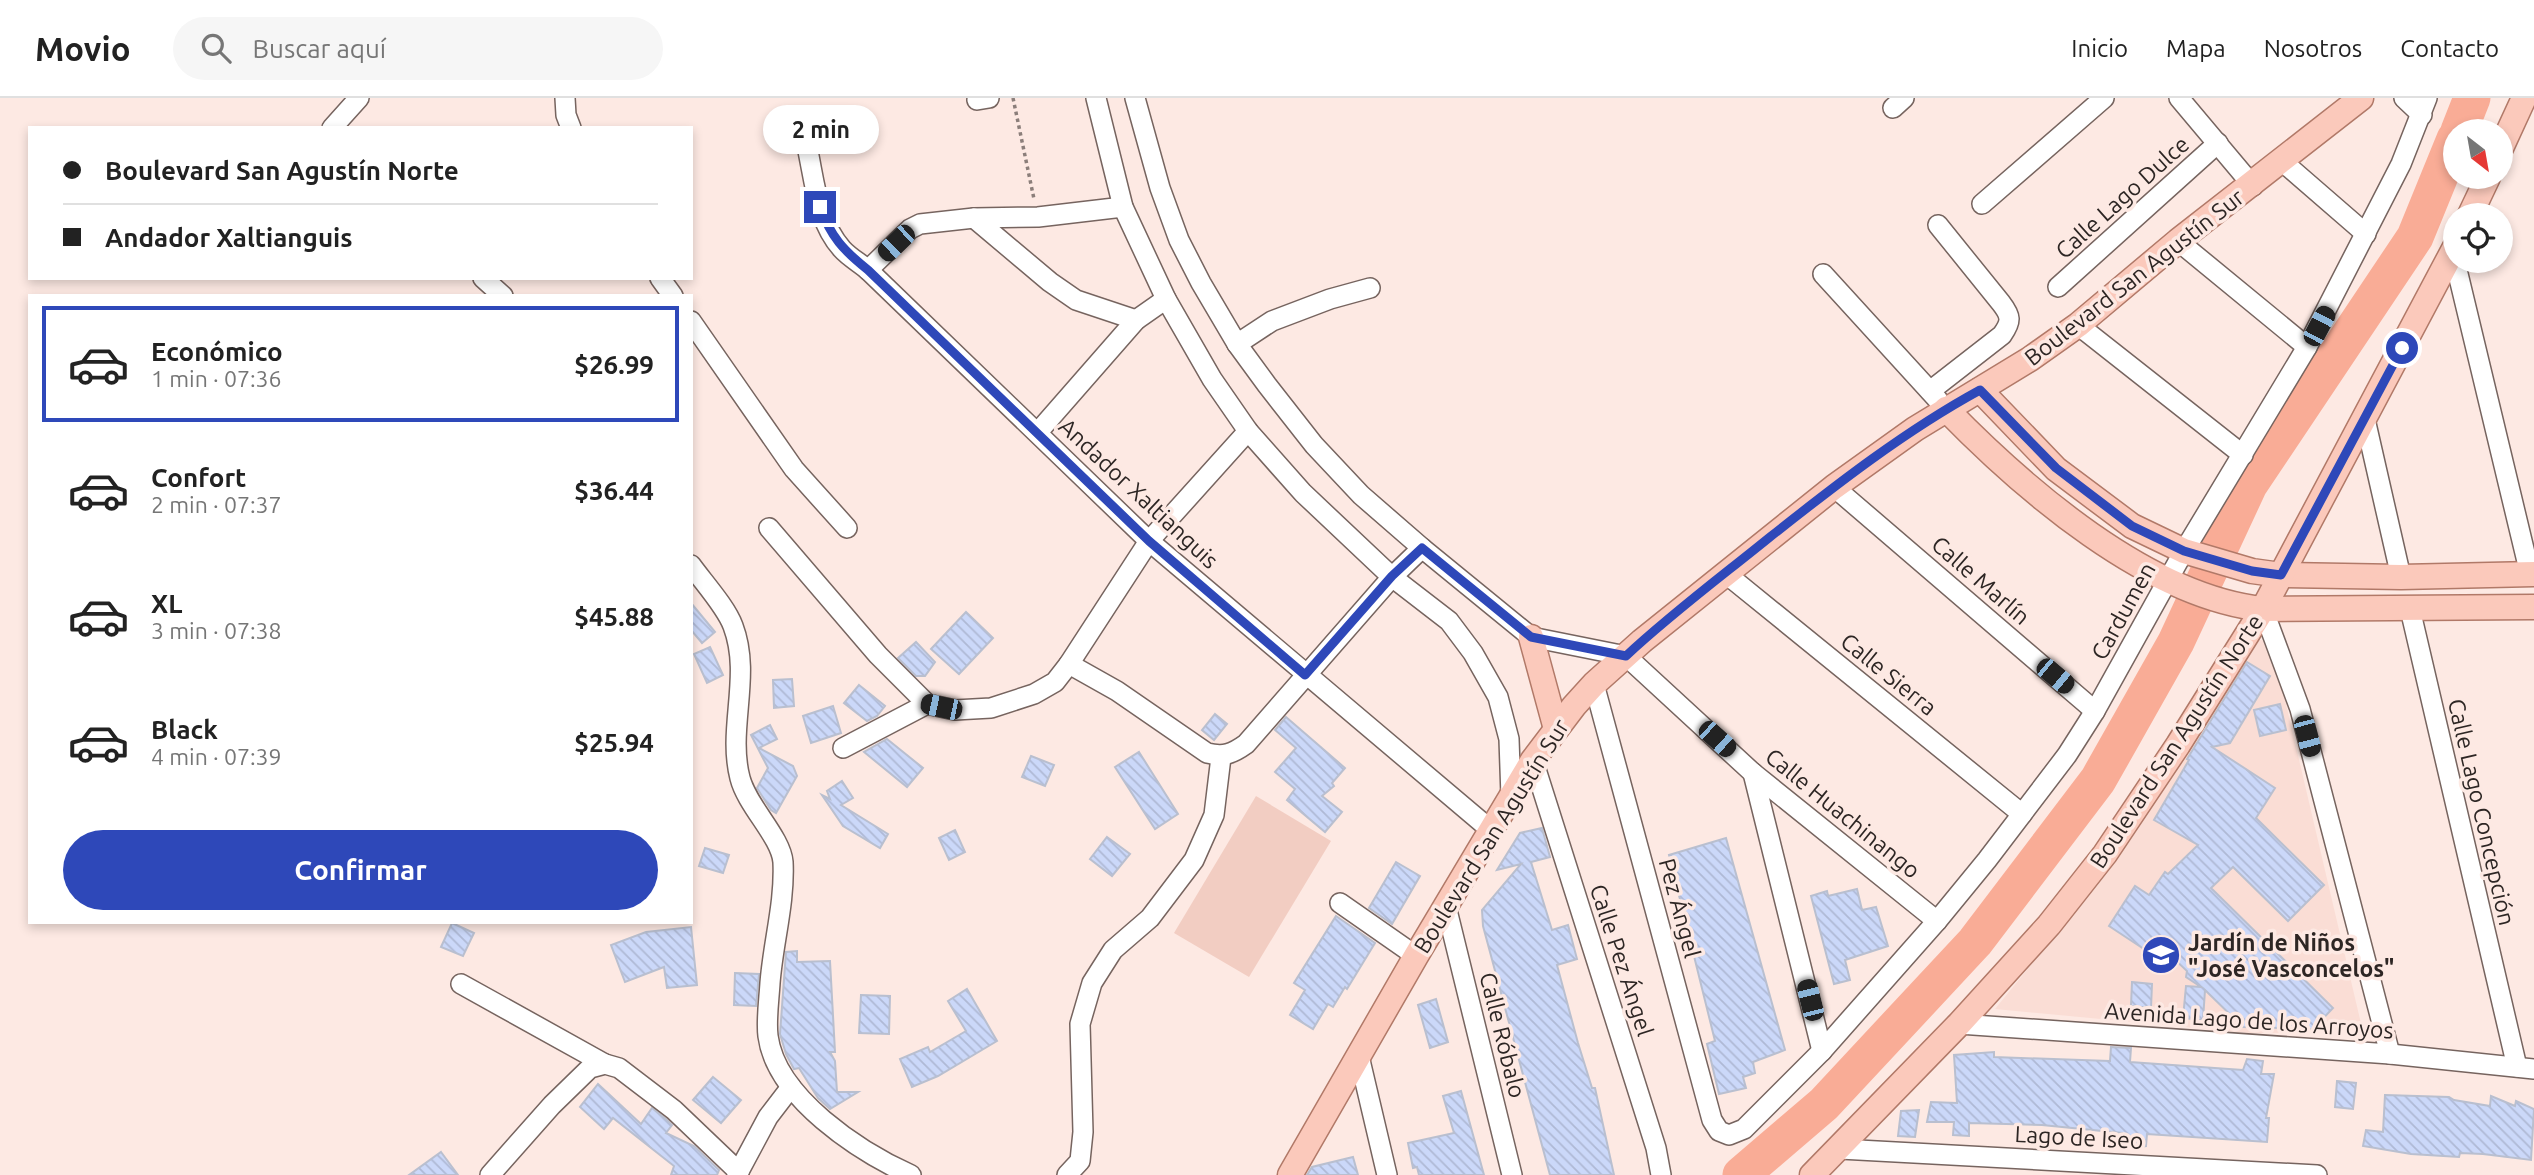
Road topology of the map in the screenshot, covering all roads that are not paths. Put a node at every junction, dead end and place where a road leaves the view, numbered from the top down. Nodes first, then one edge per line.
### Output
1 (359, 98) edge
2 (565, 98) edge
3 (1096, 98) edge
4 (1135, 98) edge
5 (2104, 98) edge
6 (2179, 98) edge
7 (2403, 98) edge
8 (2524, 98) edge
9 (2355, 100) edge
10 (2424, 107) edge
11 (2513, 122) edge
12 (334, 126) edge
13 (570, 126) edge
14 (2218, 143) junction
15 (808, 151) dead end
16 (2283, 162) junction
17 (2253, 186) junction
18 (1982, 204) dead end
19 (1123, 207) junction
20 (974, 218) junction
21 (1938, 225) dead end
22 (2366, 234) junction
23 (2178, 242) junction
24 (868, 270) junction
25 (2443, 271) edge
26 (2460, 273) edge
27 (1823, 274) dead end
28 (486, 280) edge
29 (2058, 287) dead end
30 (1370, 288) dead end
31 (501, 294) edge
32 (1166, 299) junction
33 (1136, 320) junction
34 (693, 324) edge
35 (2078, 325) junction
36 (1237, 344) junction
37 (2307, 347) junction
38 (1980, 390) junction
39 (1938, 400) junction
40 (2365, 419) junction
41 (1248, 431) junction
42 (1038, 432) junction
43 (2243, 455) junction
44 (1834, 487) junction
45 (769, 528) dead end
46 (847, 528) dead end
47 (1149, 541) junction
48 (1422, 548) junction
49 (2193, 553) junction
50 (693, 568) edge
51 (1725, 573) junction
52 (2532, 574) edge
53 (2281, 575) junction
54 (1392, 576) junction
55 (2401, 577) junction
56 (2176, 584) junction
57 (2534, 608) edge
58 (2263, 609) junction
59 (2410, 609) junction
60 (1531, 637) junction
61 (1626, 656) junction
62 (1069, 664) junction
63 (1305, 675) junction
64 (1594, 684) junction
65 (927, 704) junction
66 (2095, 710) junction
67 (1556, 729) junction
68 (843, 748) dead end
69 (1221, 757) junction
70 (1534, 760) junction
71 (1753, 773) junction
72 (1511, 799) junction
73 (2022, 814) junction
74 (1492, 831) junction
75 (1340, 903) dead end
76 (1446, 906) junction
77 (1937, 921) junction
78 (1416, 956) junction
79 (461, 984) dead end
80 (1959, 1024) junction
81 (1822, 1051) junction
82 (2390, 1054) junction
83 (1359, 1056) junction
84 (605, 1064) junction
85 (2526, 1068) edge
86 (791, 1087) junction
87 (1729, 1135) joint
88 (1840, 1149) junction
89 (738, 1173) edge
90 (490, 1175) edge
91 (912, 1175) edge
92 (1067, 1175) edge
93 (1290, 1175) edge
94 (1387, 1175) edge
95 (1512, 1175) edge
96 (1661, 1175) edge
97 (1812, 1175) edge
98 (2317, 1175) edge

1 - 12 street
2 - 13 street
3 - 19 street
4 - 36 street
5 - 18 street
6 - 14 street
7 - 10 street, Cardumen
8 - 11 main road
9 - 16 main road, Boulevard San Agustín Sur
10 - 22 street, Cardumen
14 - 17 street
14 - 29 street, Calle Lago Dulce
15 - 24 street, Andador Xaltianguis
16 - 17 main road, Boulevard San Agustín Sur
16 - 22 street
17 - 23 main road, Boulevard San Agustín Sur
19 - 20 street
19 - 32 street
20 - 24 street
20 - 33 street
21 - 39 street
22 - 37 street, Cardumen
23 - 35 main road, Boulevard San Agustín Sur
23 - 37 street
24 - 42 street, Andador Xaltianguis
25 - 40 main road, Boulevard San Agustín Norte
26 - 52 street
27 - 39 street
28 - 31 street
30 - 36 street
32 - 33 street
32 - 41 street
33 - 42 street
34 - 46 street
35 - 38 main road, Boulevard San Agustín Sur
35 - 43 street
36 - 48 street
37 - 43 street, Cardumen
38 - 39 main road, Boulevard San Agustín Sur
38 - 49 main road
39 - 44 main road, Boulevard San Agustín Sur
39 - 56 main road
40 - 53 main road, Boulevard San Agustín Norte
40 - 55 street
41 - 47 street
41 - 54 street
42 - 47 street, Andador Xaltianguis
43 - 49 street, Cardumen
44 - 51 main road, Boulevard San Agustín Sur
44 - 66 street, Calle Marlín
45 - 65 street
47 - 62 street
47 - 63 street, Andador Xaltianguis
48 - 54 street
48 - 60 street
49 - 53 main road
49 - 56 street, Cardumen
50 - 86 street
51 - 61 main road, Boulevard San Agustín Sur
51 - 73 street, Calle Sierra
52 - 55 main road
53 - 55 main road
53 - 58 main road, Boulevard San Agustín Norte
54 - 63 street
54 - 72 street
56 - 58 main road
56 - 66 street, Cardumen
57 - 59 main road
58 - 59 main road
58 - 80 main road, Boulevard San Agustín Norte
58 - 82 street
59 - 85 street, Calle Lago Concepción
60 - 61 street
60 - 67 main road
61 - 64 main road, Boulevard San Agustín Sur
61 - 71 street, Calle Huachinango
62 - 65 street
62 - 69 street
63 - 69 street
63 - 74 street, Andador Xaltianguis
64 - 67 main road, Boulevard San Agustín Sur
64 - 87 street, Pez Ángel
65 - 68 street
66 - 73 street, Cardumen
67 - 70 main road, Boulevard San Agustín Sur
69 - 92 street
70 - 72 main road, Boulevard San Agustín Sur
70 - 96 street, Calle Pez Ángel
71 - 77 street, Calle Huachinango
71 - 81 street
72 - 74 main road, Boulevard San Agustín Sur
73 - 77 street, Cardumen
74 - 76 main road, Boulevard San Agustín Sur
75 - 78 street
76 - 78 main road, Boulevard San Agustín Sur
76 - 95 street, Calle Róbalo
77 - 81 street, Cardumen
78 - 83 main road, Boulevard San Agustín Sur
79 - 84 street
80 - 82 street, Avenida Lago de los Arroyos
80 - 88 main road, Boulevard San Agustín Norte
81 - 87 street, Cardumen
82 - 85 street, Avenida Lago de los Arroyos
83 - 93 main road, Boulevard San Agustín Sur
83 - 94 street
84 - 89 street
84 - 90 street
86 - 89 street
86 - 91 street
88 - 97 main road, Boulevard San Agustín Norte
88 - 98 street, Lago de Iseo

